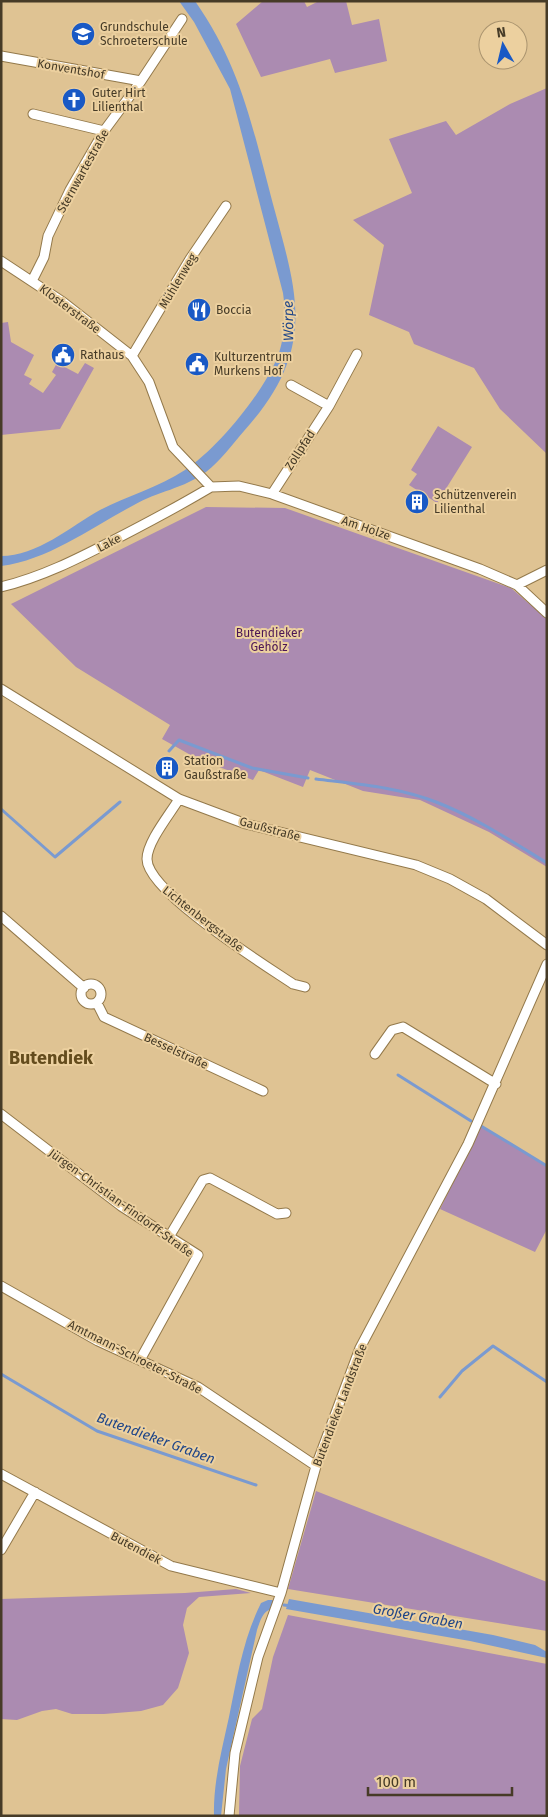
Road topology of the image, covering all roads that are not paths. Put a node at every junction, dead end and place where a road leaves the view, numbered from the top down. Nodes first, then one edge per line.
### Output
1 (182, 20) dead end
2 (1, 56) edge
3 (141, 82) junction
4 (33, 114) dead end
5 (104, 131) junction
6 (226, 206) dead end
7 (1, 261) edge
8 (32, 281) junction
9 (357, 354) dead end
10 (132, 356) junction
11 (291, 385) dead end
12 (329, 406) junction
13 (211, 487) junction
14 (272, 494) junction
15 (547, 570) edge
16 (517, 585) junction
17 (1, 587) edge
18 (547, 612) edge
19 (1, 689) edge
20 (180, 799) junction
21 (1, 916) edge
22 (547, 945) edge
23 (547, 964) edge
24 (305, 987) dead end
25 (84, 988) junction
26 (96, 1003) junction
27 (375, 1054) dead end
28 (496, 1084) junction
29 (263, 1091) dead end
30 (1, 1114) edge
31 (286, 1213) dead end
32 (169, 1237) junction
33 (1, 1286) edge
34 (140, 1360) junction
35 (316, 1466) junction
36 (1, 1474) edge
37 (35, 1492) junction
38 (1, 1550) edge
39 (281, 1593) junction
40 (229, 1816) edge

1 - 3 street, Sternwartestraße
2 - 3 street, Konventshof
3 - 5 street, Sternwartestraße
4 - 5 street
5 - 8 street, Sternwartestraße
6 - 10 street, Mühlenweg
7 - 8 street, Klosterstraße
8 - 10 street, Klosterstraße
9 - 12 street, Zollpfad
10 - 13 street, Klosterstraße
11 - 12 street
12 - 14 street, Zollpfad
13 - 14 street, Am Holze
13 - 17 street, Lake
14 - 16 street, Am Holze
15 - 16 street
16 - 18 street
19 - 20 street, Gaußstraße
20 - 22 street, Gaußstraße
20 - 24 street, Lichtenbergstraße
21 - 25 street, Besselstraße
23 - 28 street, Butendieker Landstraße
25 - 26 street, Besselstraße
25 - 26 street, Besselstraße
26 - 29 street, Besselstraße
27 - 28 street
28 - 35 street, Butendieker Landstraße
30 - 32 street, Jürgen-Christian-Findorff-Straße
31 - 32 street
32 - 34 street, Jürgen-Christian-Findorff-Straße
33 - 34 street, Amtmann-Schroeter-Straße
34 - 35 street, Amtmann-Schroeter-Straße
35 - 39 street, Butendieker Landstraße
36 - 37 street, Butendiek
37 - 38 street
37 - 39 street, Butendiek
39 - 40 street, Butendieker Landstraße

